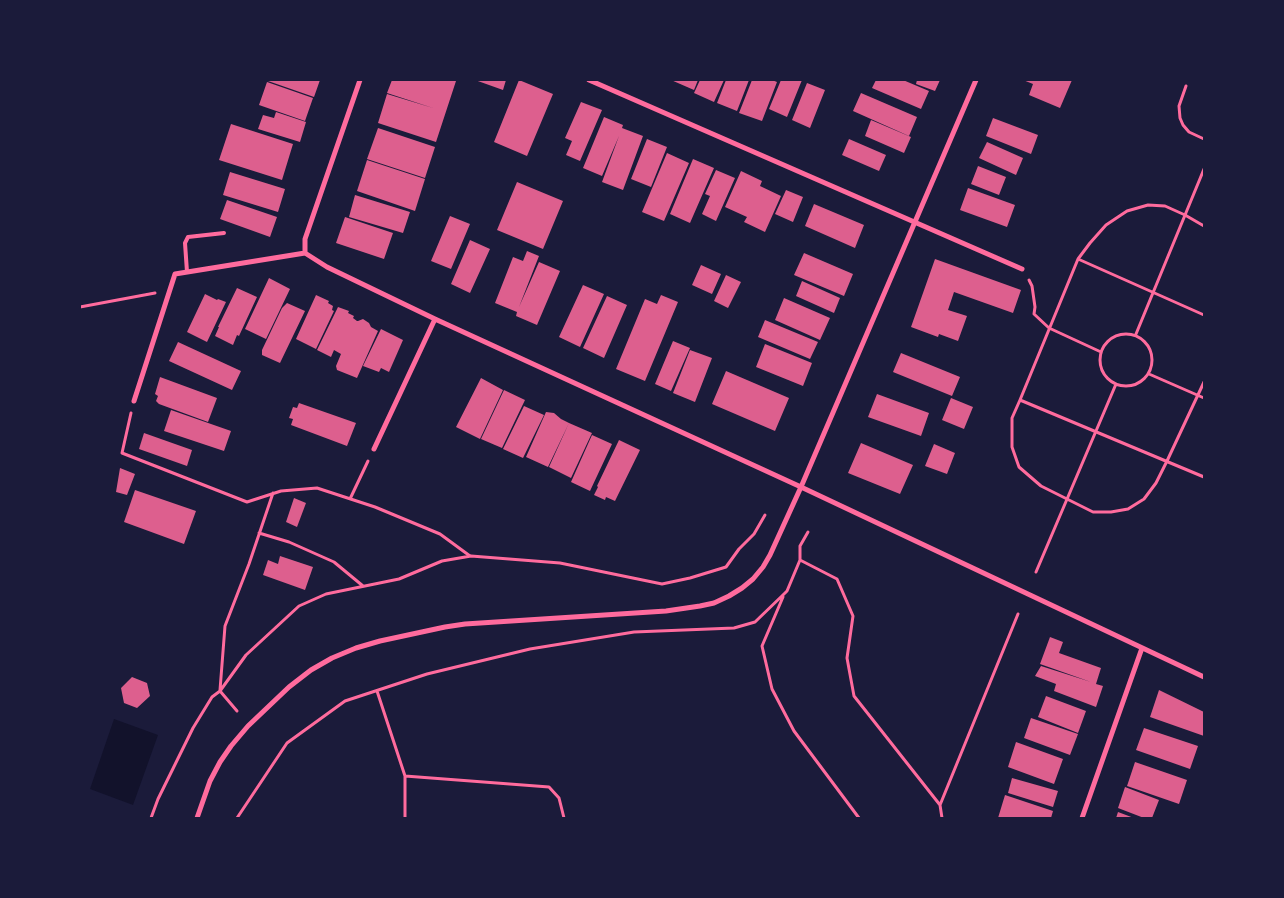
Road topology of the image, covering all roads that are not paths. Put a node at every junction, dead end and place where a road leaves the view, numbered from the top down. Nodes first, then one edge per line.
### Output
1 (360, 80) edge
2 (589, 80) edge
3 (976, 80) edge
4 (914, 222) junction
5 (224, 233) dead end
6 (305, 253) junction
7 (1022, 269) road end
8 (187, 272) junction
9 (435, 319) junction
10 (134, 401) road end
11 (374, 448) road end
12 (801, 487) junction
13 (1142, 648) junction
14 (1204, 676) edge
15 (197, 818) edge
16 (1082, 818) edge

1 - 6 street
2 - 4 street
3 - 4 street
4 - 7 street
4 - 12 street
5 - 8 lane
6 - 8 street
6 - 9 street
8 - 10 street
9 - 11 street
9 - 12 street
12 - 13 street
12 - 15 street
13 - 14 street
13 - 16 street

